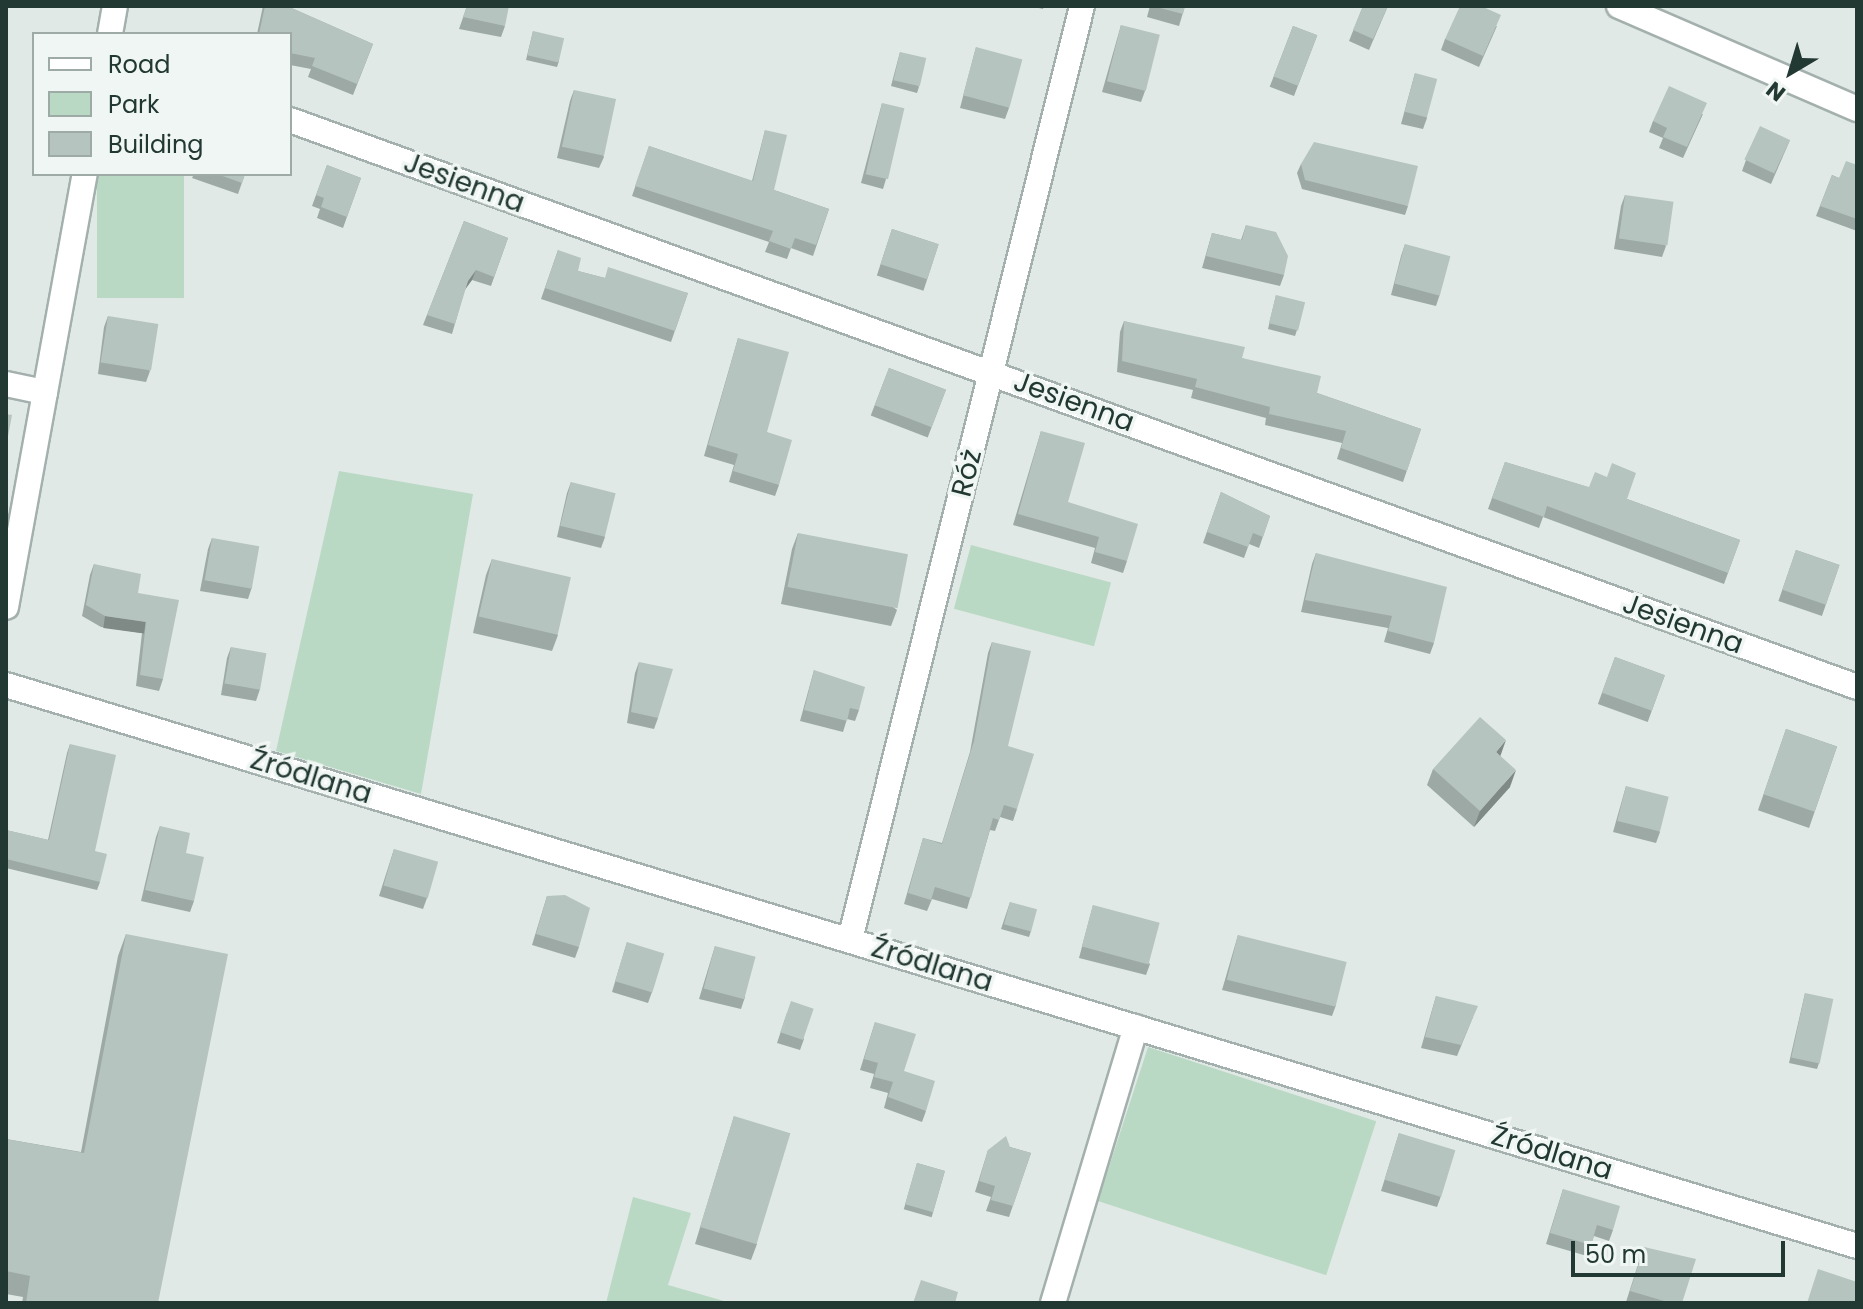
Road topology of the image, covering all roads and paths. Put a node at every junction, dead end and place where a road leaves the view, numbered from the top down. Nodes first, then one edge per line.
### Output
1 (115, 6) edge
2 (1082, 6) edge
3 (1619, 6) edge
4 (110, 32) edge
5 (1857, 109) edge
6 (292, 121) edge
7 (85, 176) edge
8 (993, 373) junction
9 (6, 384) edge
10 (45, 392) junction
11 (6, 607) edge
12 (6, 685) edge
13 (1857, 687) edge
14 (850, 940) junction
15 (1136, 1027) junction
16 (1857, 1246) edge
17 (1053, 1303) edge

1 - 4 street
2 - 8 street, Róż
3 - 5 street
6 - 8 street, Jesienna
7 - 10 street
8 - 13 street, Jesienna
8 - 14 street, Róż
9 - 10 street
10 - 11 street
12 - 14 street, Źródlana
14 - 15 street, Źródlana
15 - 16 street, Źródlana
15 - 17 street

